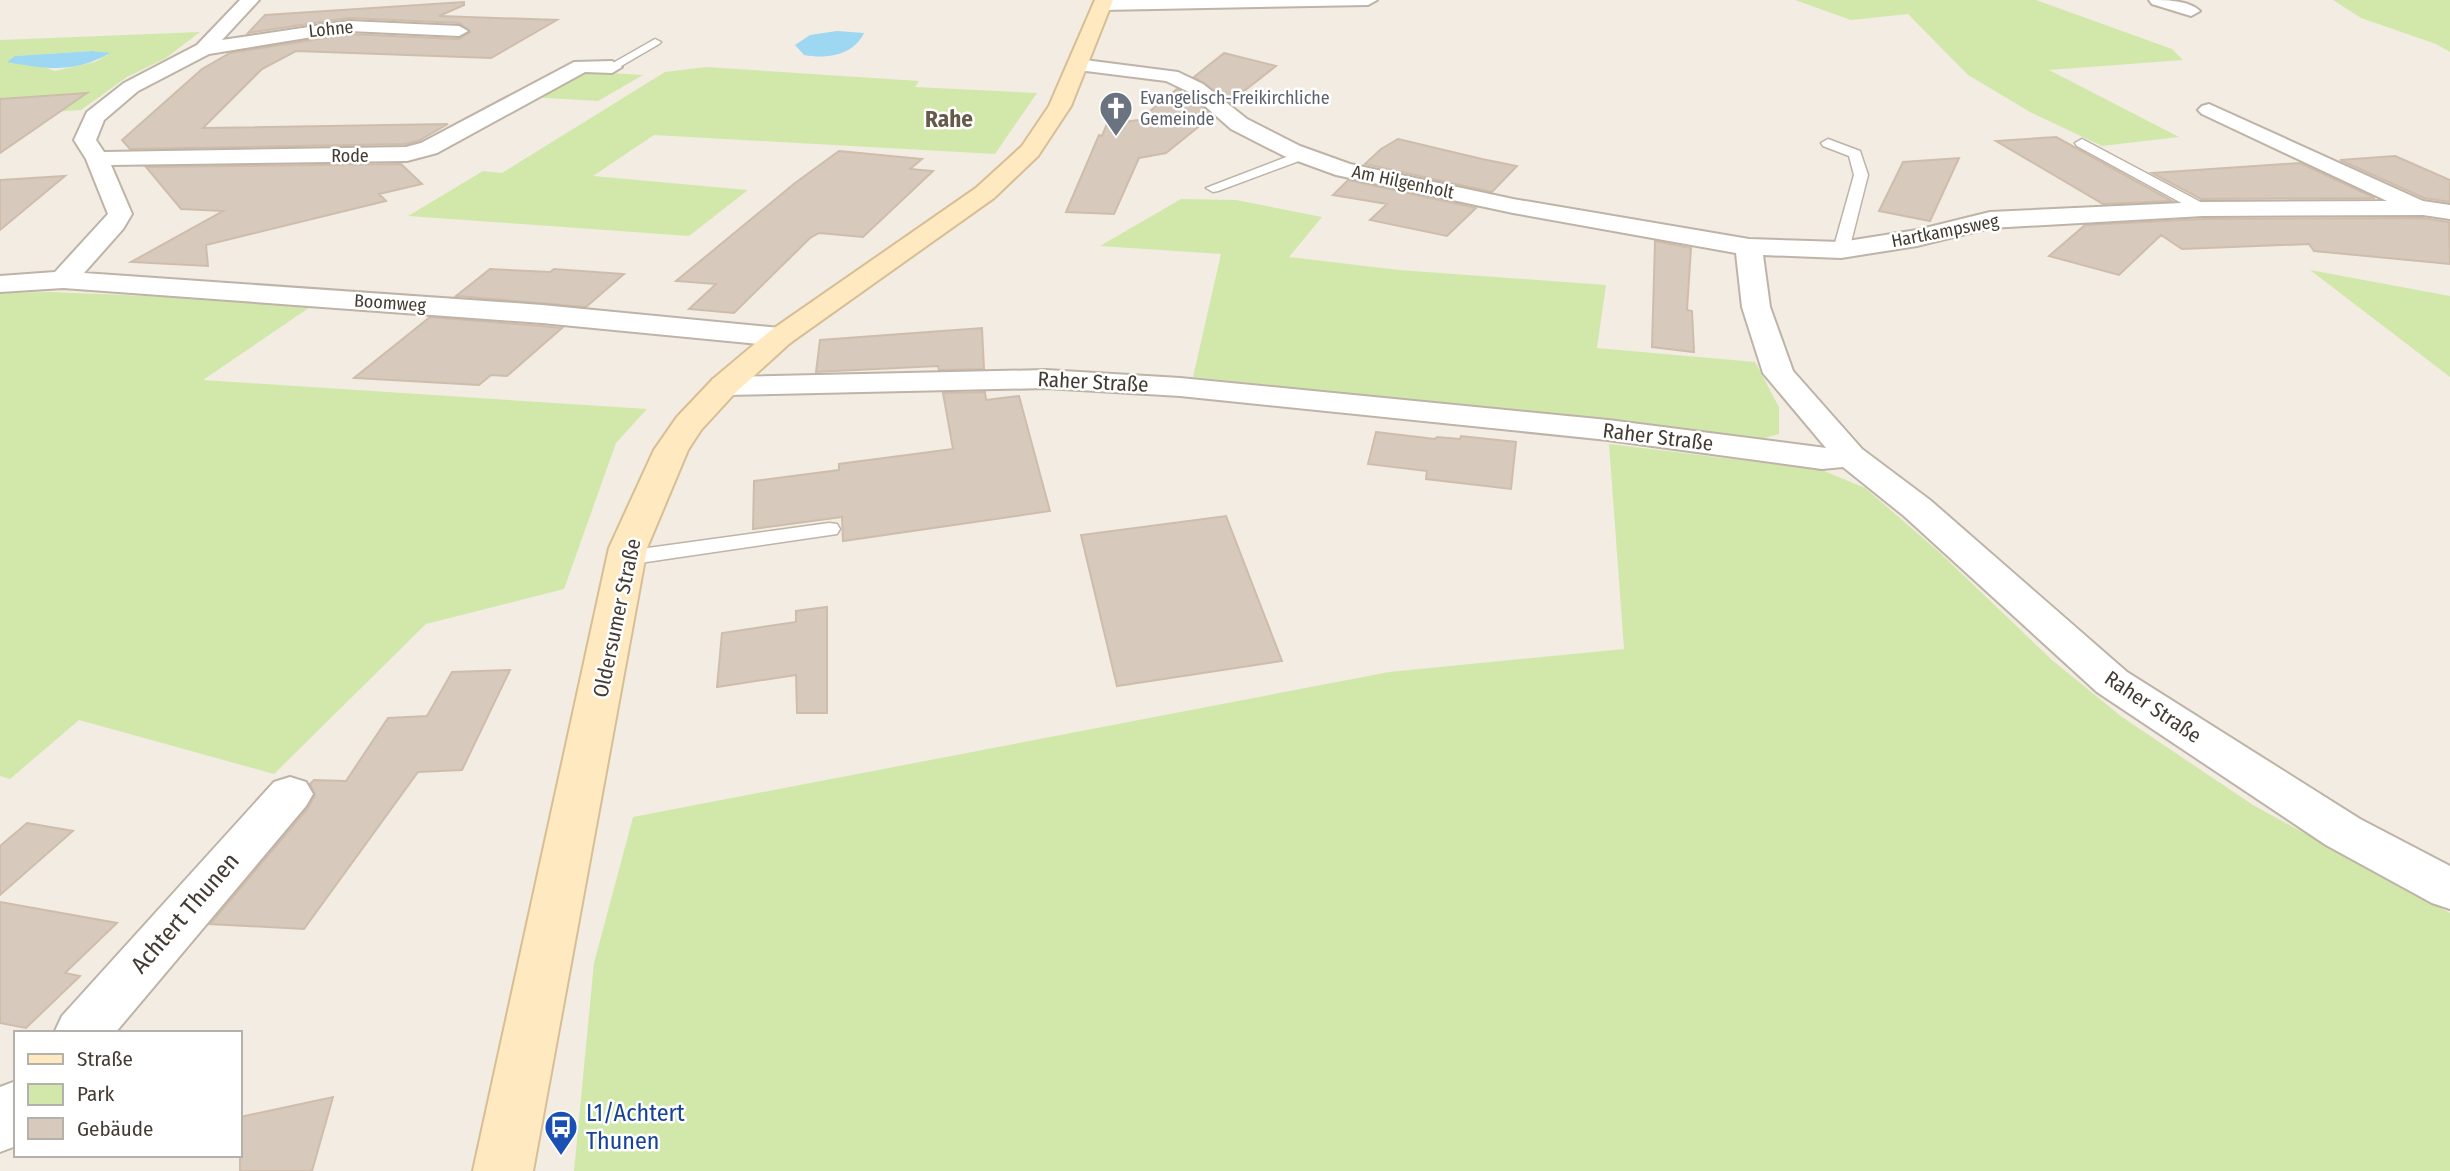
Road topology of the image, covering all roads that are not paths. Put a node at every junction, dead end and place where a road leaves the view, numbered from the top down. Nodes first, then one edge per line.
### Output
1 (250, 0) edge
2 (1368, 0) edge
3 (2158, 0) edge
4 (1103, 3) edge
5 (2191, 11) dead end
6 (459, 31) dead end
7 (655, 42) dead end
8 (204, 49) junction
9 (543, 62) dead end
10 (1077, 65) junction
11 (581, 66) junction
12 (612, 66) joint
13 (2209, 110) dead end
14 (2082, 143) dead end
15 (1828, 144) dead end
16 (1302, 155) junction
17 (97, 159) junction
18 (1213, 188) dead end
19 (2423, 208) junction
20 (2203, 209) junction
21 (2450, 212) edge
22 (1749, 247) junction
23 (1841, 250) junction
24 (64, 280) junction
25 (0, 284) edge
26 (780, 337) junction
27 (724, 386) junction
28 (1850, 456) junction
29 (829, 529) dead end
30 (626, 558) junction
31 (290, 794) dead end
32 (2450, 889) edge
33 (83, 1031) edge
34 (14, 1109) edge
35 (0, 1125) edge
36 (503, 1171) edge

1 - 8 street
2 - 4 street
3 - 5 street
4 - 10 main road, Oldersumer Straße
6 - 8 street, Lohne
7 - 12 lane, Rode
8 - 17 street
9 - 11 street, Rode
10 - 16 street, Am Hilgenholt
10 - 26 main road, Oldersumer Straße
11 - 12 street, Rode
11 - 17 street, Rode
13 - 19 street, Hartkampsweg
14 - 20 lane
15 - 23 lane
16 - 18 lane
16 - 22 street, Am Hilgenholt
17 - 24 street
19 - 20 street, Hartkampsweg
19 - 21 street, Hartkampsweg
20 - 23 street, Hartkampsweg
22 - 23 street, Hartkampsweg
22 - 28 street
24 - 25 street, Boomweg
24 - 26 street, Boomweg
26 - 27 main road, Oldersumer Straße
27 - 28 street, Raher Straße
27 - 30 main road, Oldersumer Straße
28 - 32 street, Raher Straße
29 - 30 lane
30 - 36 main road, Oldersumer Straße
31 - 33 street, Achtert Thunen
34 - 35 street

